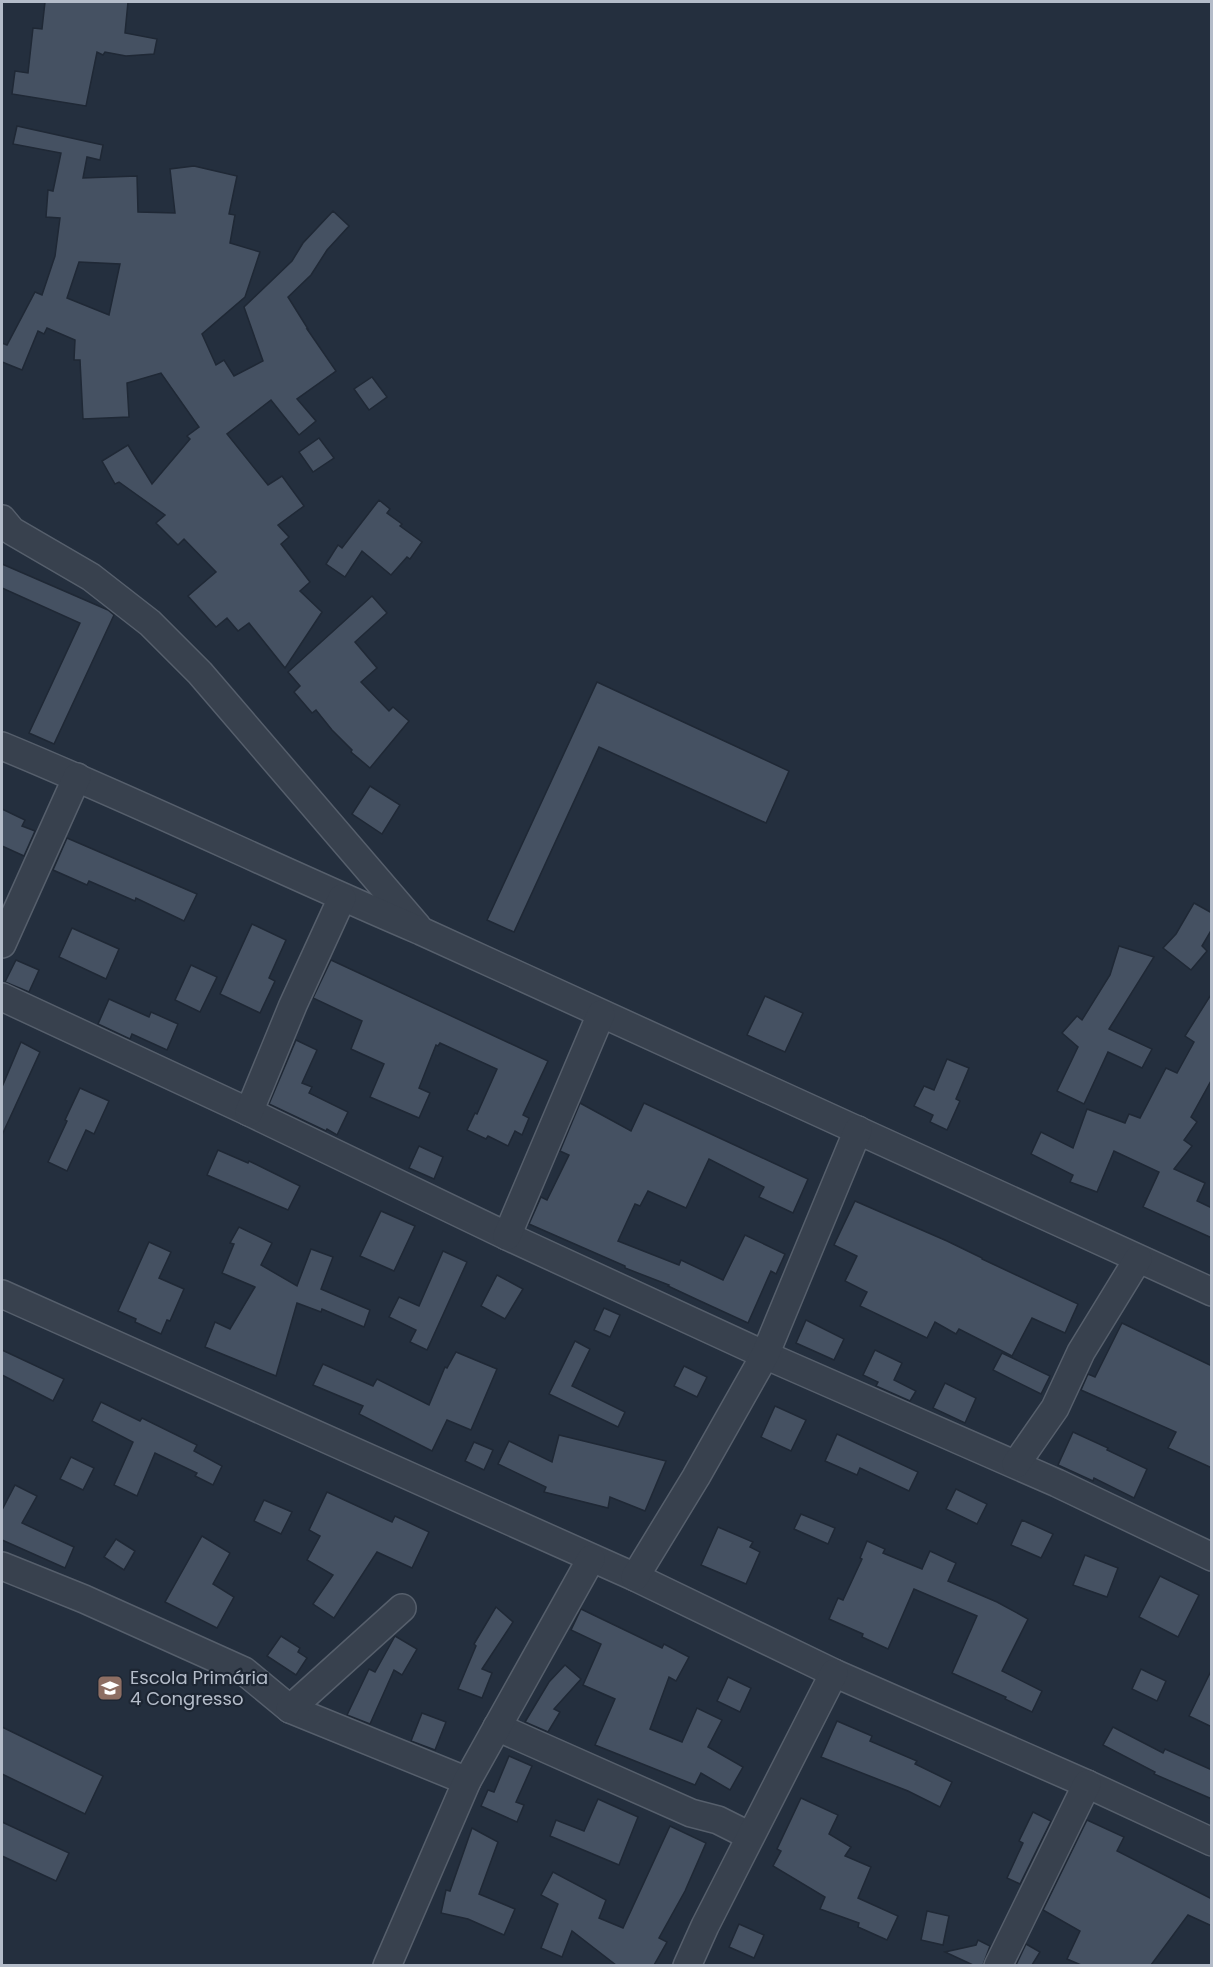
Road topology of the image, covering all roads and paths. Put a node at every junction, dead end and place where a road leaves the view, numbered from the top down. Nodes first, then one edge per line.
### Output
1 (2, 519) edge
2 (2, 746) edge
3 (77, 777) junction
4 (342, 898) junction
5 (421, 931) junction
6 (2, 944) edge
7 (2, 997) edge
8 (602, 1014) junction
9 (249, 1112) junction
10 (858, 1130) junction
11 (507, 1236) junction
12 (1138, 1259) junction
13 (1212, 1292) edge
14 (2, 1294) edge
15 (765, 1355) junction
16 (1016, 1464) junction
17 (1212, 1557) edge
18 (591, 1559) junction
19 (2, 1566) edge
20 (634, 1577) junction
21 (402, 1608) dead end
22 (834, 1673) junction
23 (290, 1709) junction
24 (497, 1727) junction
25 (467, 1781) junction
26 (1087, 1784) junction
27 (750, 1836) junction
28 (1212, 1842) edge
29 (387, 1965) edge
30 (687, 1965) edge
31 (998, 1965) edge

1 - 5 street
2 - 3 street
3 - 4 street
3 - 6 street
4 - 5 street
4 - 9 street
5 - 8 street
7 - 9 street
8 - 10 street
8 - 11 street
9 - 11 street
10 - 12 street
10 - 15 street
11 - 15 street
12 - 13 street
12 - 16 street
14 - 18 street
15 - 16 street
15 - 20 street
16 - 17 street
18 - 20 street
18 - 24 street
19 - 23 street
20 - 22 street
21 - 23 street
22 - 26 street
22 - 27 street
23 - 25 street
24 - 25 street
24 - 27 street
25 - 29 street
26 - 28 street
26 - 31 street
27 - 30 street

